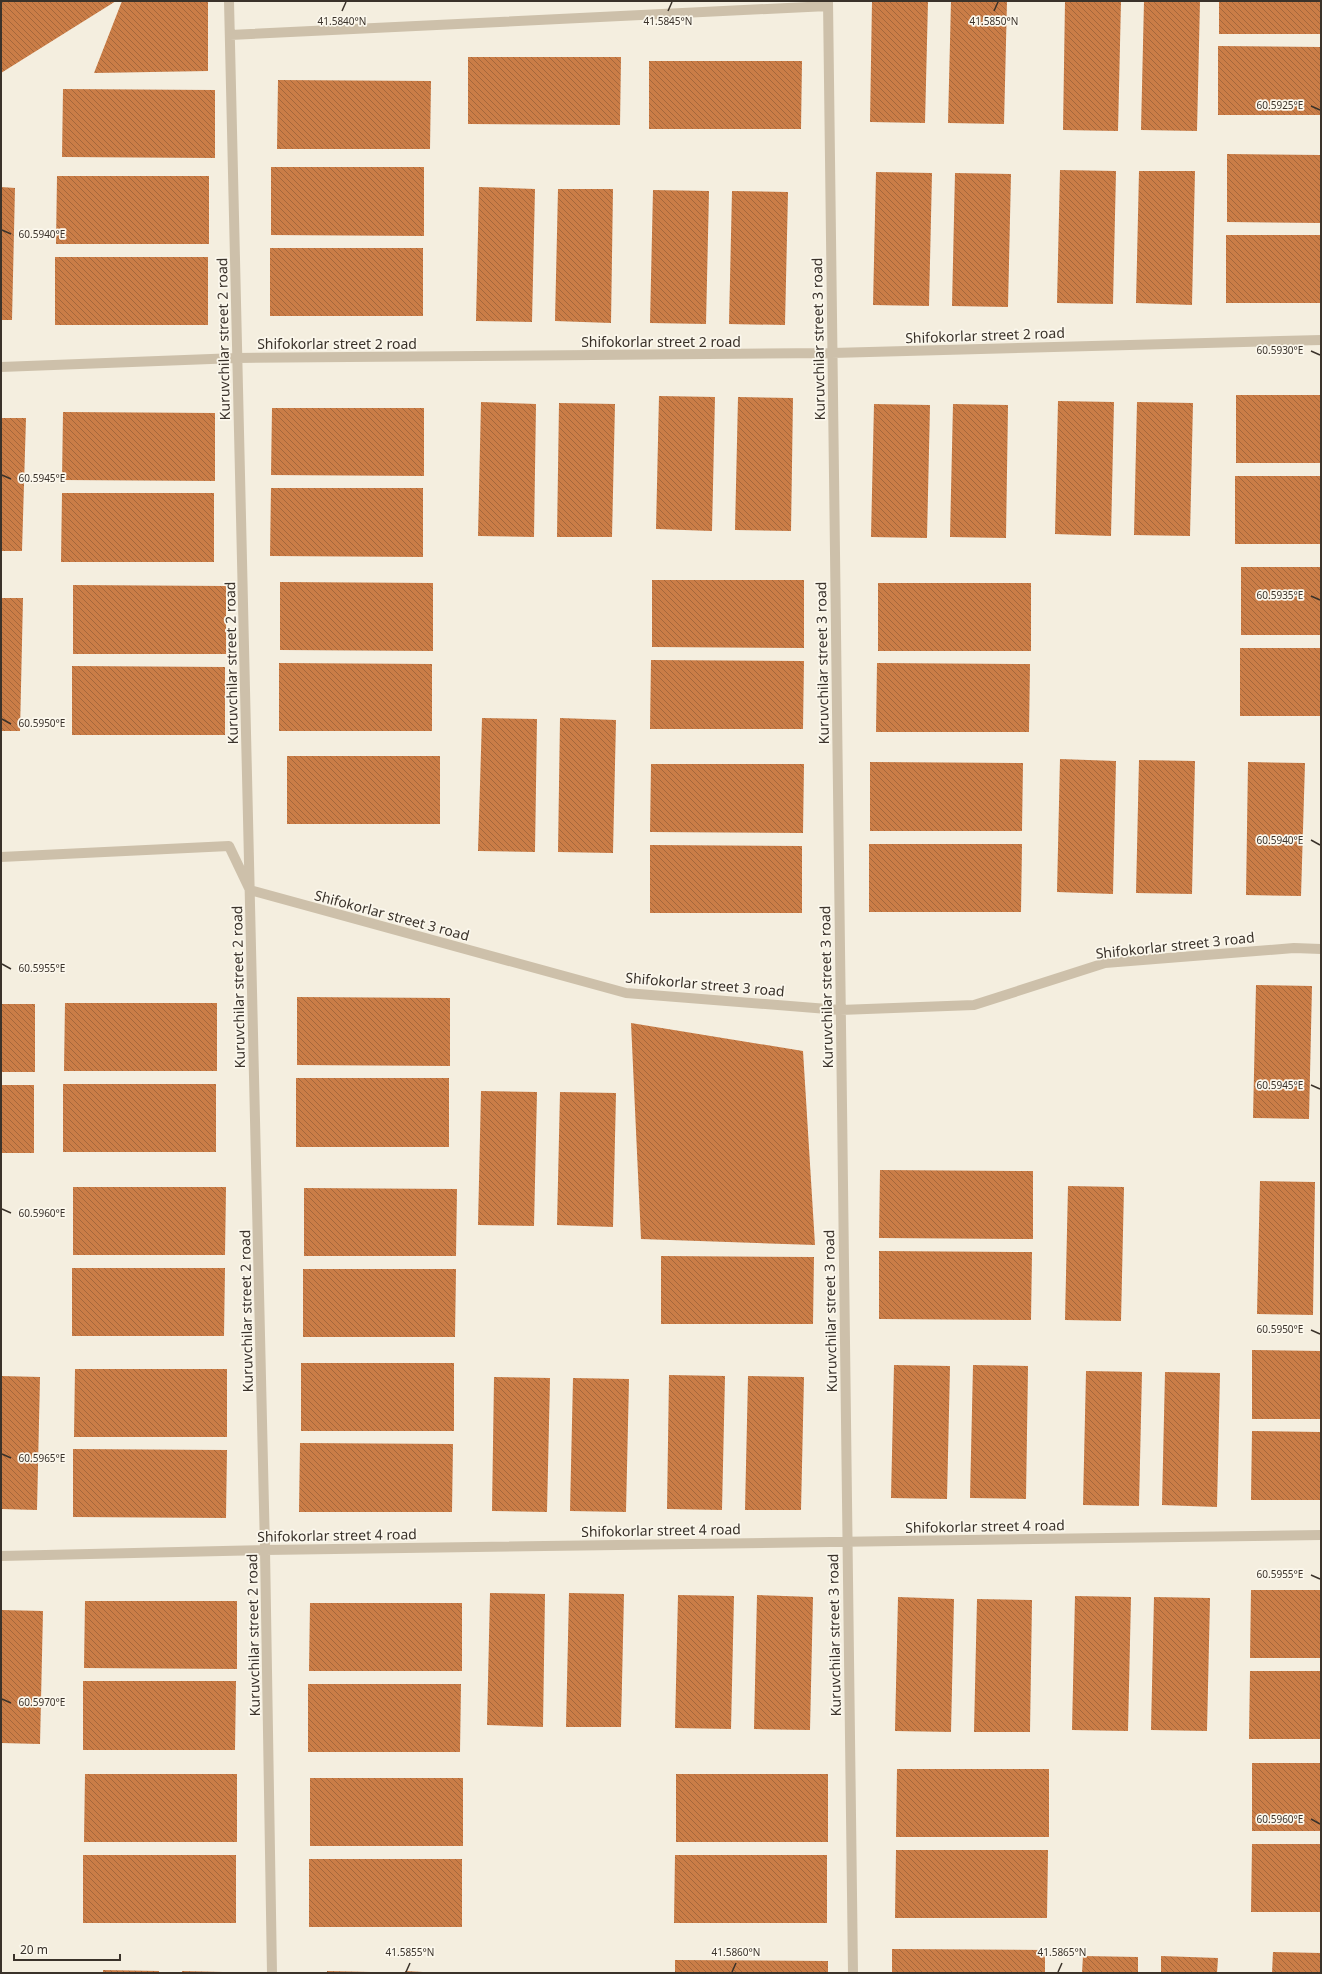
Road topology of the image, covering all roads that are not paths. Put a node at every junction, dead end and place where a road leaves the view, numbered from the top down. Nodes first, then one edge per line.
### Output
1 (229, 1) edge
2 (828, 3) edge
3 (230, 35) junction
4 (1321, 340) edge
5 (832, 353) junction
6 (237, 358) junction
7 (1, 367) edge
8 (1, 858) edge
9 (250, 890) junction
10 (1321, 949) edge
11 (840, 1010) junction
12 (1321, 1535) edge
13 (846, 1542) junction
14 (265, 1550) junction
15 (1, 1556) edge
16 (272, 1973) edge
17 (853, 1973) edge

1 - 3 street, Kuruvchilar street 2 road
2 - 3 street
2 - 5 street, Kuruvchilar street 3 road
3 - 6 street, Kuruvchilar street 2 road
4 - 5 street, Shifokorlar street 2 road
5 - 6 street, Shifokorlar street 2 road
5 - 11 street, Kuruvchilar street 3 road
6 - 7 street, Shifokorlar street 2 road
6 - 9 street, Kuruvchilar street 2 road
8 - 9 street
9 - 11 street, Shifokorlar street 3 road
9 - 14 street, Kuruvchilar street 2 road
10 - 11 street, Shifokorlar street 3 road
11 - 13 street, Kuruvchilar street 3 road
12 - 13 street, Shifokorlar street 4 road
13 - 14 street, Shifokorlar street 4 road
13 - 17 street, Kuruvchilar street 3 road
14 - 15 street, Shifokorlar street 4 road
14 - 16 street, Kuruvchilar street 2 road

